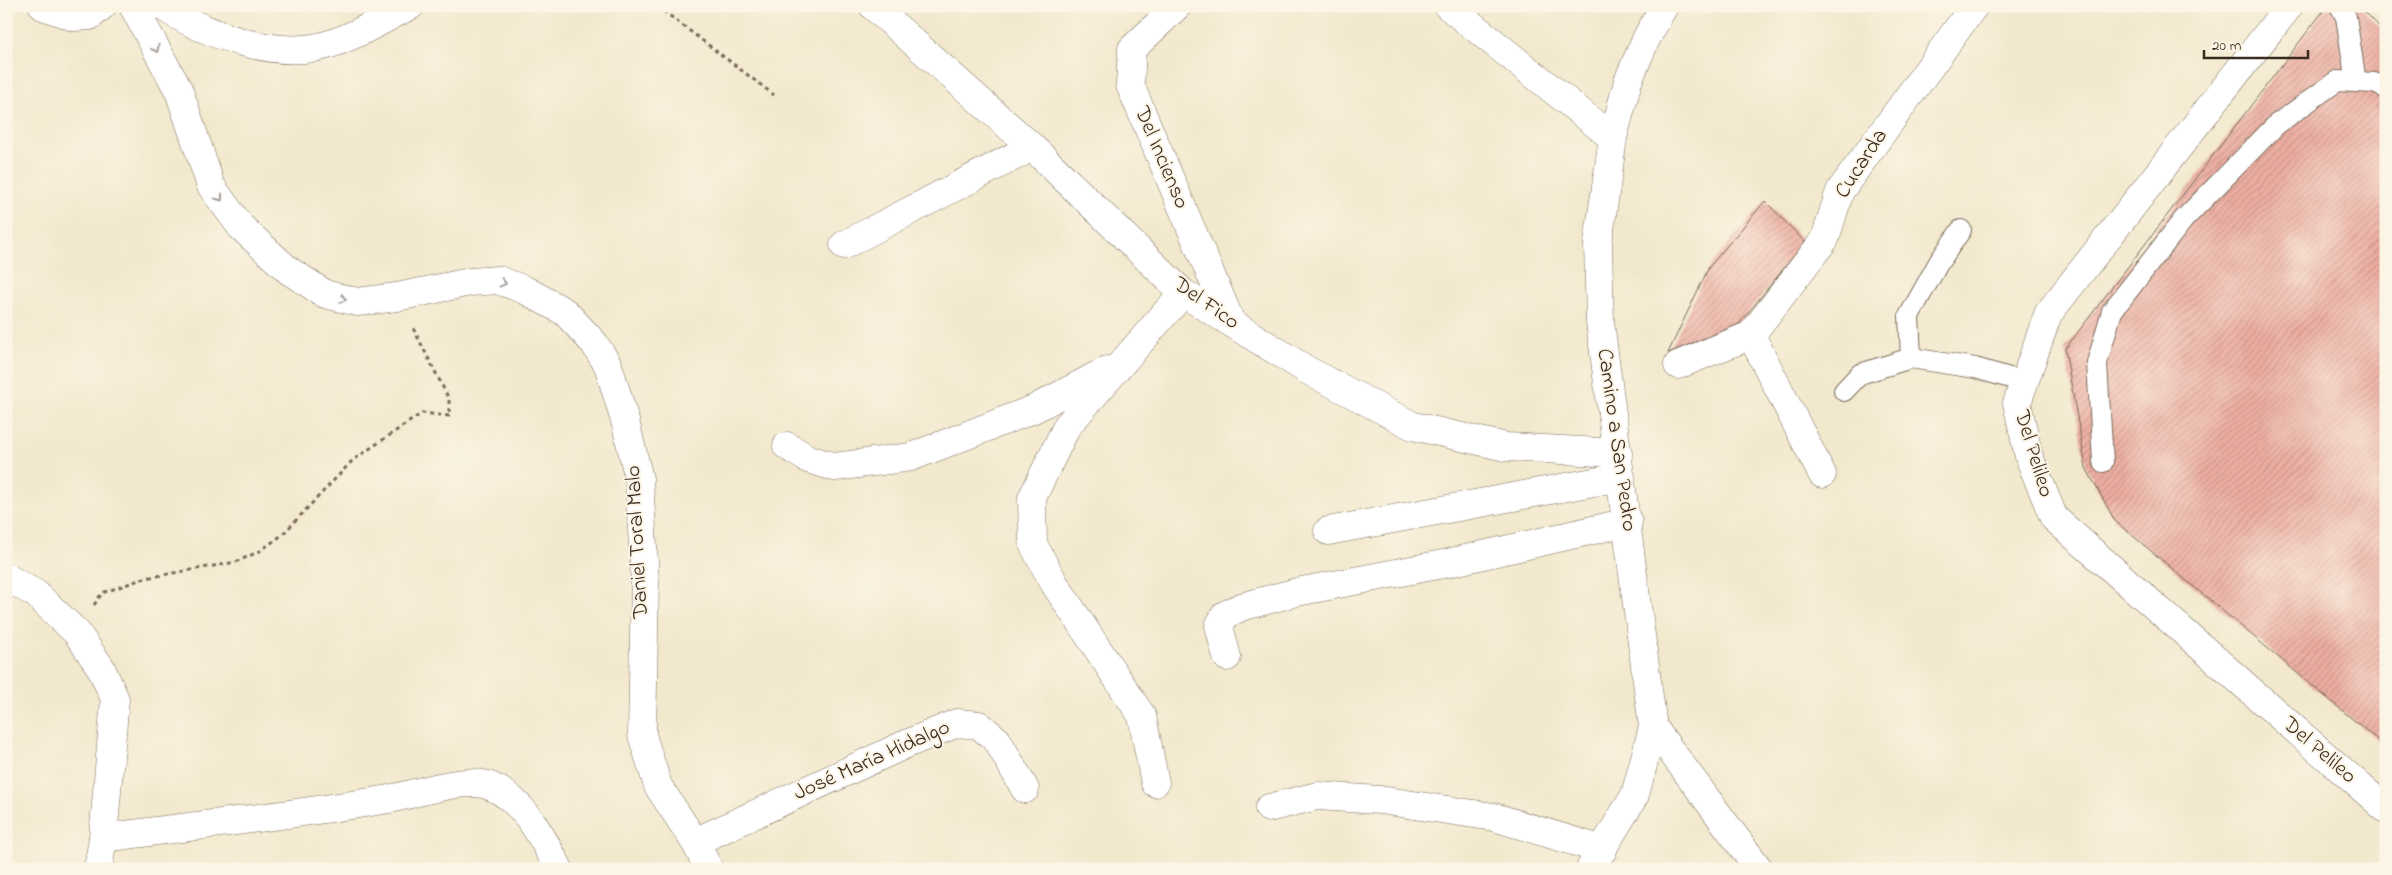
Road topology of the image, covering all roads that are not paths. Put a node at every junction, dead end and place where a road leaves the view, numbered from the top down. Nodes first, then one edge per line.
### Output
1 (43, 6) edge
2 (102, 6) edge
3 (133, 6) edge
4 (162, 6) edge
5 (410, 6) edge
6 (873, 6) edge
7 (1177, 6) edge
8 (1448, 6) edge
9 (1664, 6) edge
10 (1974, 6) edge
11 (2289, 6) edge
12 (2340, 6) edge
13 (2356, 82) junction
14 (2386, 88) edge
15 (1612, 138) junction
16 (1032, 147) junction
17 (1960, 230) dead end
18 (844, 245) dead end
19 (1183, 293) junction
20 (1231, 322) junction
21 (1751, 335) junction
22 (1911, 358) junction
23 (1122, 363) junction
24 (1678, 365) dead end
25 (2024, 382) junction
26 (1844, 391) dead end
27 (787, 446) dead end
28 (2103, 462) dead end
29 (1620, 465) junction
30 (1822, 474) dead end
31 (1628, 522) junction
32 (1328, 531) dead end
33 (6, 577) edge
34 (1227, 657) dead end
35 (1653, 727) junction
36 (1155, 783) dead end
37 (1025, 789) dead end
38 (1269, 808) dead end
39 (2386, 810) edge
40 (104, 838) junction
41 (695, 842) junction
42 (1596, 859) edge
43 (98, 869) edge
44 (559, 869) edge
45 (709, 869) edge
46 (1759, 869) edge

1 - 2 street
3 -> 41 street, Daniel Toral Malo
4 - 5 street
6 - 16 street, Del Fico
7 - 20 street, Del Incienso
8 - 15 street
9 - 15 street, Camino a San Pedro
10 - 21 street, Cucarda
11 - 25 street, Del Pelileo
12 - 13 lane
13 - 14 lane
13 - 28 lane
15 - 29 street, Camino a San Pedro
16 - 18 street
16 - 19 street, Del Fico
17 - 22 lane
19 - 20 street, Del Fico
19 - 23 street
20 - 29 street, Del Fico
21 - 24 street
21 - 30 street
22 - 25 lane
22 - 26 lane
23 - 27 street
23 - 36 street
25 - 39 street, Del Pelileo
29 - 31 street, Camino a San Pedro
29 - 32 street
31 - 34 street
31 - 35 street, Camino a San Pedro
33 - 40 street
35 - 42 street, Camino a San Pedro
35 - 46 street
37 - 41 street, José María Hidalgo
38 - 42 street
40 - 43 street
40 - 44 street
41 - 45 street, Daniel Toral Malo

